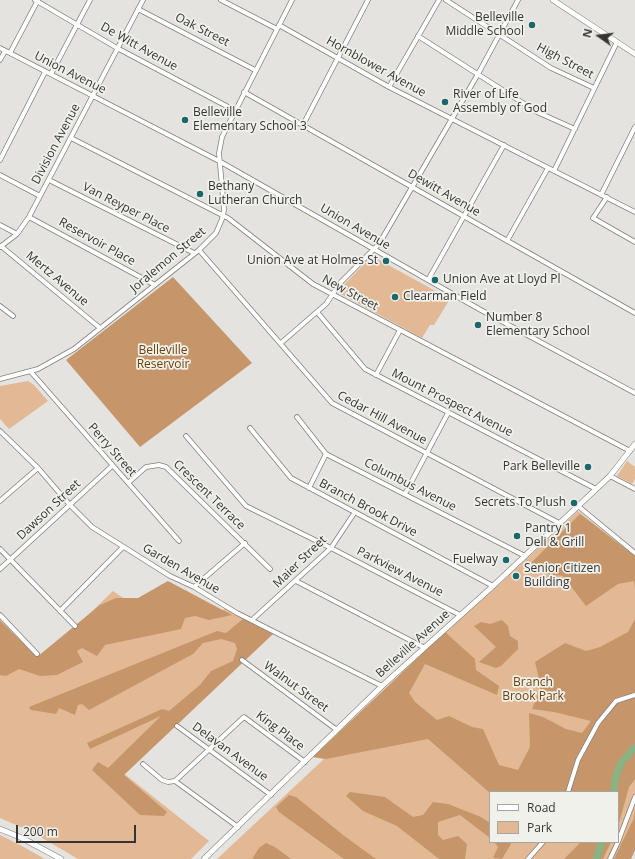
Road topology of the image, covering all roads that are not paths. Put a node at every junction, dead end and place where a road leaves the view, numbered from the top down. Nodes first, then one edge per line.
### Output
1 (37, 0) edge
2 (90, 0) edge
3 (143, 0) edge
4 (221, 0) edge
5 (292, 0) edge
6 (368, 0) edge
7 (439, 0) edge
8 (446, 0) edge
9 (518, 0) edge
10 (552, 0) edge
11 (138, 9) junction
12 (77, 25) junction
13 (278, 27) junction
14 (500, 34) junction
15 (418, 36) junction
16 (617, 42) junction
17 (0, 48) edge
18 (118, 48) junction
19 (5, 51) junction
20 (10, 54) junction
21 (635, 54) edge
22 (338, 58) junction
23 (0, 60) edge
24 (255, 70) junction
25 (45, 72) junction
26 (50, 74) junction
27 (478, 74) junction
28 (389, 87) junction
29 (594, 88) junction
30 (244, 92) junction
31 (92, 96) junction
32 (234, 110) junction
33 (452, 119) junction
34 (303, 125) junction
35 (635, 127) edge
36 (574, 129) junction
37 (71, 138) junction
38 (504, 145) junction
39 (0, 160) edge
40 (219, 161) junction
41 (548, 168) junction
42 (554, 171) junction
43 (0, 175) edge
44 (49, 180) junction
45 (412, 187) junction
46 (601, 195) junction
47 (40, 196) junction
48 (606, 197) junction
49 (635, 212) edge
50 (223, 216) junction
51 (463, 216) junction
52 (29, 217) junction
53 (0, 225) edge
54 (17, 234) junction
55 (507, 241) junction
56 (635, 242) edge
57 (1, 247) edge
58 (199, 250) junction
59 (373, 250) junction
60 (194, 253) junction
61 (428, 280) junction
62 (155, 285) junction
63 (333, 295) junction
64 (0, 306) edge
65 (317, 312) junction
66 (635, 313) edge
67 (13, 316) dead end
68 (100, 328) junction
69 (400, 330) junction
70 (281, 343) junction
71 (31, 372) junction
72 (376, 376) junction
73 (0, 380) edge
74 (635, 392) edge
75 (448, 413) junction
76 (297, 417) dead end
77 (250, 428) dead end
78 (0, 431) edge
79 (186, 436) dead end
80 (635, 444) edge
81 (630, 451) junction
82 (426, 453) junction
83 (326, 454) junction
84 (112, 466) junction
85 (38, 468) junction
86 (610, 476) junction
87 (128, 483) junction
88 (309, 488) junction
89 (596, 489) junction
90 (635, 489) edge
91 (405, 494) junction
92 (0, 501) edge
93 (69, 504) junction
94 (578, 506) junction
95 (354, 512) junction
96 (560, 523) junction
97 (179, 541) dead end
98 (244, 543) junction
99 (123, 547) junction
100 (331, 548) junction
101 (0, 549) edge
102 (635, 552) edge
103 (525, 556) junction
104 (10, 560) junction
105 (0, 569) edge
106 (270, 569) dead end
107 (296, 580) junction
108 (493, 586) junction
109 (194, 587) junction
110 (60, 611) junction
111 (0, 615) edge
112 (460, 615) junction
113 (252, 620) junction
114 (75, 626) dead end
115 (423, 647) junction
116 (37, 654) dead end
117 (242, 660) dead end
118 (382, 686) junction
119 (635, 695) edge
120 (177, 726) dead end
121 (337, 730) junction
122 (209, 749) junction
123 (305, 762) junction
124 (143, 764) dead end
125 (175, 781) junction
126 (568, 791) edge
127 (271, 795) junction
128 (635, 797) edge
129 (238, 827) junction
130 (0, 829) edge
131 (619, 839) edge
132 (542, 843) edge
133 (618, 843) edge
134 (61, 859) edge
135 (204, 859) edge
136 (528, 859) edge
137 (610, 859) edge

1 - 12 street, De Witt Avenue
1 - 20 street
2 - 12 street
3 - 11 street, Division Avenue
4 - 13 street, Hornblower Avenue
5 - 13 street, Joralemon Street
6 - 22 street
7 - 15 street
8 - 14 street, High Street
9 - 14 street
10 - 16 main road
11 - 18 street, Division Avenue
11 - 24 street, Oak Street
12 - 18 street, De Witt Avenue
12 - 26 street
13 - 22 street, Hornblower Avenue
13 - 24 street, Joralemon Street
14 - 27 street
14 - 29 street, High Street
15 - 27 street
15 - 28 street
16 - 21 main road
16 - 29 street
17 - 19 street, Union Avenue
18 - 31 street, Division Avenue
18 - 32 street, De Witt Avenue
19 - 20 street, Union Avenue
19 - 23 street
20 - 25 street, Union Avenue
22 - 28 street, Hornblower Avenue
22 - 34 street
24 - 30 street, Joralemon Street
25 - 26 street, Union Avenue
25 - 39 street
26 - 31 street, Union Avenue
27 - 33 street
27 - 36 street
28 - 33 street, Hornblower Avenue
29 - 36 street
30 - 32 street, Joralemon Street
30 - 34 street, Dewitt Avenue
31 - 37 street, Division Avenue
31 - 40 street, Union Avenue
32 - 40 street, Joralemon Street
33 - 38 street, Hornblower Avenue
33 - 45 street
34 - 45 street, Dewitt Avenue
35 - 46 street
36 - 42 street
37 - 44 street, Division Avenue
37 - 50 street, New Street
38 - 41 street, Hornblower Avenue
38 - 51 street
40 - 50 street, Joralemon Street
40 - 59 street, Union Avenue
41 - 42 street, Hornblower Avenue
41 - 55 street
42 - 46 street, Hornblower Avenue
43 - 47 street
44 - 47 street, Division Avenue
44 - 60 street, Van Reyper Place
45 - 51 street, Dewitt Avenue
45 - 59 street
46 - 48 street, Hornblower Avenue
47 - 52 street, Division Avenue
48 - 49 street, Hornblower Avenue
48 - 56 street
50 - 58 street, Joralemon Street
50 - 63 street, New Street
51 - 55 street, Dewitt Avenue
51 - 61 street
52 - 54 street, Division Avenue
52 - 62 street, Reservoir Place
53 - 54 street
54 - 57 street, Division Avenue
55 - 66 street, Dewitt Avenue
57 - 68 street, Mertz Avenue
58 - 60 street, Joralemon Street
58 - 70 street, Cedar Hill Avenue
59 - 61 street, Union Avenue
59 - 63 street
60 - 62 street, Joralemon Street
61 - 74 street, Union Avenue
62 - 68 street, Joralemon Street
63 - 65 street
63 - 69 street, New Street
64 - 67 street
65 - 70 street
65 - 72 street, Mount Prospect Avenue
68 - 71 street, Joralemon Street
69 - 72 street
69 - 81 street, New Street
70 - 82 street, Cedar Hill Avenue
71 - 73 street, Joralemon Street
71 - 84 street, Perry Street
72 - 75 street, Mount Prospect Avenue
75 - 82 street
75 - 89 street, Mount Prospect Avenue
76 - 83 street, Columbus Avenue
77 - 88 street, Branch Brook Drive
78 - 85 street, Garden Avenue
79 - 100 street, Parkview Avenue
80 - 81 main road, Belleville Avenue
81 - 86 main road, Belleville Avenue
82 - 91 street
82 - 96 street, Cedar Hill Avenue
83 - 88 street
83 - 91 street, Columbus Avenue
84 - 87 street, Perry Street
84 - 93 street, Dawson Street
85 - 92 street
85 - 93 street, Garden Avenue
86 - 89 main road, Belleville Avenue
86 - 90 street
87 - 97 street, Perry Street
87 - 98 street, Crescent Terrace
88 - 95 street, Branch Brook Drive
89 - 94 main road, Belleville Avenue
91 - 103 street, Columbus Avenue
93 - 99 street, Garden Avenue
93 - 104 street, Dawson Street
94 - 96 main road, Belleville Avenue
94 - 102 street
95 - 100 street, Maier Street
95 - 108 street, Branch Brook Drive
96 - 103 main road, Belleville Avenue
98 - 106 street, Crescent Terrace
98 - 109 street
99 - 109 street, Garden Avenue
99 - 110 street
100 - 107 street, Maier Street
100 - 112 street, Parkview Avenue
101 - 104 street
103 - 108 main road, Belleville Avenue
104 - 105 street, Dawson Street
104 - 110 street
107 - 113 street, Maier Street
107 - 115 street
108 - 112 main road, Belleville Avenue
109 - 113 street, Garden Avenue
110 - 114 street
111 - 116 street
112 - 115 main road, Belleville Avenue
113 - 118 street, Garden Avenue
115 - 118 main road, Belleville Avenue
117 - 121 street, Walnut Street
118 - 121 main road, Belleville Avenue
119 - 126 street
120 - 122 street, Delavan Avenue
121 - 123 main road, Belleville Avenue
122 - 123 street, King Place
122 - 125 street
122 - 127 street, Delavan Avenue
123 - 127 main road, Belleville Avenue
124 - 125 street
125 - 129 street
127 - 129 main road, Belleville Avenue
128 - 131 street
129 - 135 main road, Belleville Avenue
130 - 134 main road
132 - 136 street
133 - 137 street

